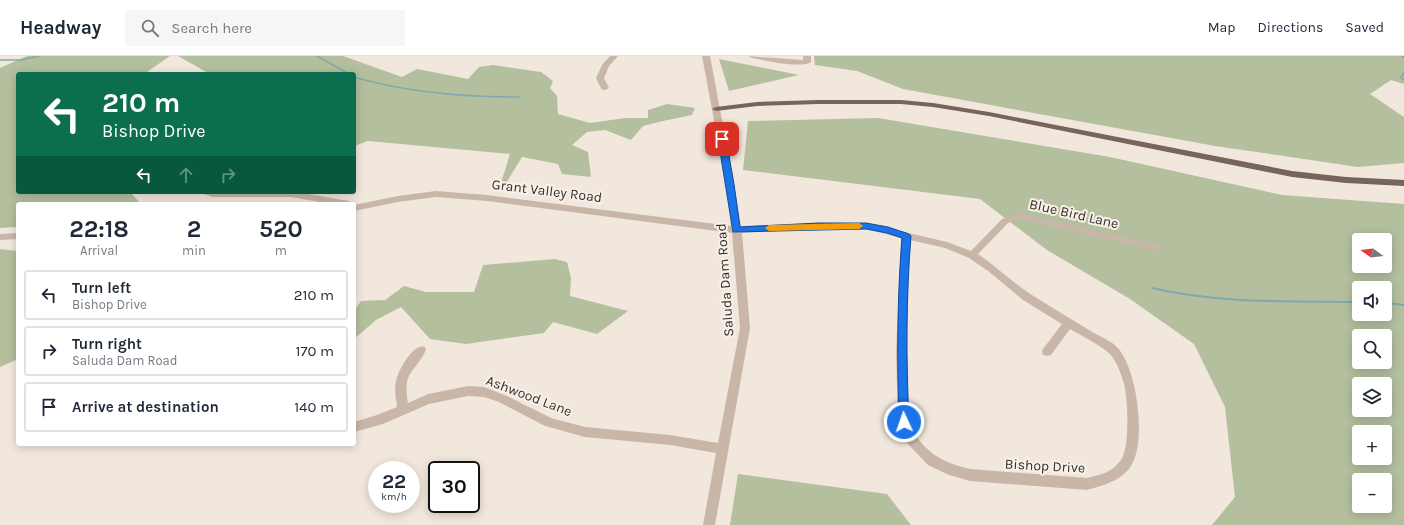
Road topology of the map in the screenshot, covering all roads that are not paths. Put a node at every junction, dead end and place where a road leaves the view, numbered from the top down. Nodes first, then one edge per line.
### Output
1 (614, 56) edge
2 (706, 56) edge
3 (752, 56) edge
4 (807, 56) edge
5 (605, 88) dead end
6 (716, 109) junction
7 (1404, 182) edge
8 (212, 194) edge
9 (291, 194) edge
10 (291, 194) edge
11 (337, 202) edge
12 (357, 206) edge
13 (736, 230) junction
14 (16, 236) edge
15 (906, 236) junction
16 (0, 237) edge
17 (1160, 248) dead end
18 (972, 255) junction
19 (1069, 323) junction
20 (421, 350) dead end
21 (1047, 352) dead end
22 (403, 408) junction
23 (356, 426) edge
24 (722, 449) junction
25 (710, 525) edge

1 - 5 street
2 - 6 street, Saluda Dam Road
3 - 4 street
6 - 7 main road
6 - 13 street, Saluda Dam Road
8 - 10 street
9 - 11 street
12 - 13 street, Grant Valley Road
13 - 15 street, Bishop Drive
13 - 24 street, Saluda Dam Road
14 - 16 street
15 - 18 street, Bishop Drive
15 - 19 street, Bishop Drive
17 - 18 street, Blue Bird Lane
18 - 19 street, Bishop Drive
19 - 21 street
20 - 22 street
22 - 23 street, Ashwood Lane
22 - 24 street, Ashwood Lane
24 - 25 street, Saluda Dam Road

